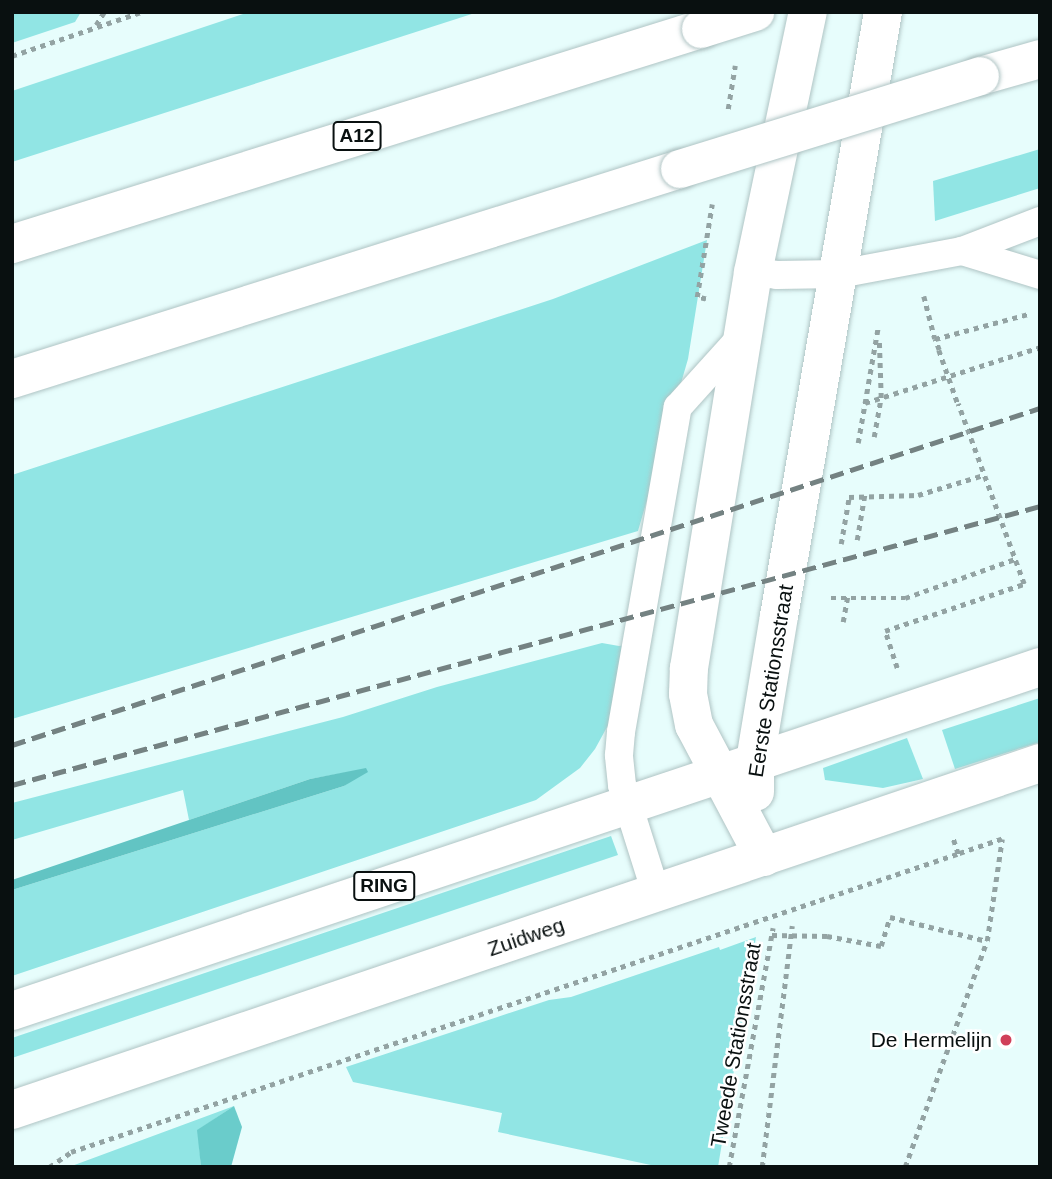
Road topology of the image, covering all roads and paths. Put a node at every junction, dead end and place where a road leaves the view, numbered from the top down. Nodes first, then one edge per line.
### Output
1 (104, 12) edge
2 (141, 12) edge
3 (755, 12) edge
4 (807, 12) edge
5 (883, 12) edge
6 (95, 26) junction
7 (12, 56) edge
8 (1040, 59) edge
9 (1040, 221) edge
10 (12, 244) edge
11 (962, 251) junction
12 (753, 272) junction
13 (839, 274) junction
14 (1040, 275) edge
15 (1040, 311) edge
16 (742, 336) junction
17 (1040, 347) edge
18 (12, 379) edge
19 (881, 398) junction
20 (865, 402) junction
21 (958, 404) dead end
22 (874, 437) dead end
23 (858, 443) dead end
24 (984, 475) dead end
25 (865, 495) junction
26 (857, 540) dead end
27 (841, 544) dead end
28 (1015, 559) dead end
29 (848, 596) junction
30 (831, 598) dead end
31 (844, 622) dead end
32 (1040, 667) edge
33 (755, 761) junction
34 (1040, 764) edge
35 (719, 773) junction
36 (628, 805) junction
37 (958, 854) dead end
38 (764, 857) junction
39 (656, 893) junction
40 (792, 926) dead end
41 (773, 928) dead end
42 (772, 935) junction
43 (791, 936) junction
44 (987, 941) dead end
45 (12, 1011) edge
46 (12, 1110) edge
47 (49, 1167) edge
48 (729, 1167) edge
49 (762, 1167) edge

1 - 6 path
2 - 6 path
3 - 10 main road, A12, bridge
4 - 12 main road, Eerste Stationsstraat
5 - 13 main road, Eerste Stationsstraat
6 - 7 path
8 - 18 main road, bridge
9 - 11 lane
11 - 13 lane
11 - 14 lane
12 - 13 lane
12 - 16 main road, Eerste Stationsstraat
13 - 33 main road, Eerste Stationsstraat
15 - 21 path, bridge
16 - 35 main road, Eerste Stationsstraat
16 - 36 lane
17 - 19 path
19 - 20 path
19 - 20 path
19 - 22 path
20 - 23 path
24 - 25 path
25 - 26 path
25 - 27 path
28 - 29 path
29 - 30 path
29 - 31 path
32 - 33 main road, RING
33 - 35 main road, RING
33 - 38 main road, Eerste Stationsstraat
34 - 38 main road, Zuidweg
35 - 36 main road, RING
35 - 38 main road, Eerste Stationsstraat
36 - 39 lane
36 - 45 main road, RING
37 - 47 path
38 - 39 main road, Zuidweg
39 - 46 main road, Zuidweg
40 - 43 path
41 - 42 path, Tweede Stationsstraat
42 - 43 path
42 - 48 path, Tweede Stationsstraat
43 - 44 path
43 - 49 path

